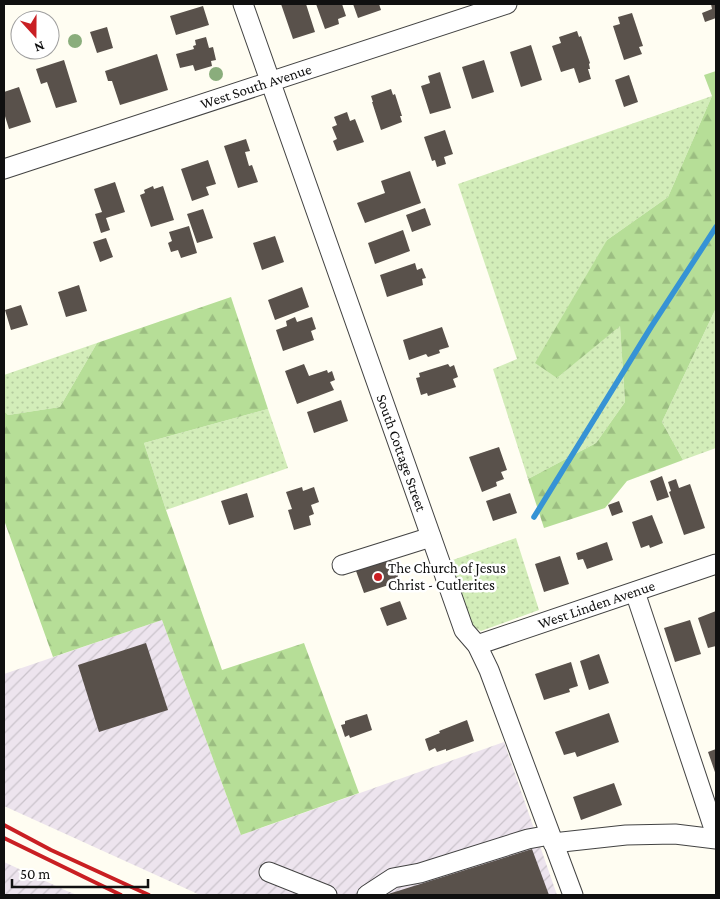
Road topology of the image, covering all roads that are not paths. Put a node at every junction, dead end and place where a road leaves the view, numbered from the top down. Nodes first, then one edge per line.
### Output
1 (243, 4) edge
2 (507, 4) edge
3 (271, 83) junction
4 (4, 169) edge
5 (431, 537) junction
6 (716, 564) edge
7 (342, 565) dead end
8 (635, 592) junction
9 (477, 645) junction
10 (716, 835) edge
11 (551, 839) junction
12 (716, 839) edge
13 (269, 872) dead end
14 (327, 895) edge
15 (367, 895) edge
16 (573, 895) edge

1 - 3 street, South Cottage Street
2 - 3 street, West South Avenue
3 - 4 street, West South Avenue
3 - 5 street, South Cottage Street
5 - 7 street
5 - 9 street, South Cottage Street
6 - 8 street, West Linden Avenue
8 - 9 street, West Linden Avenue
8 - 10 street
9 - 11 street, South Cottage Street
11 - 12 street
11 - 15 street
11 - 16 street, South Cottage Street
13 - 14 street

